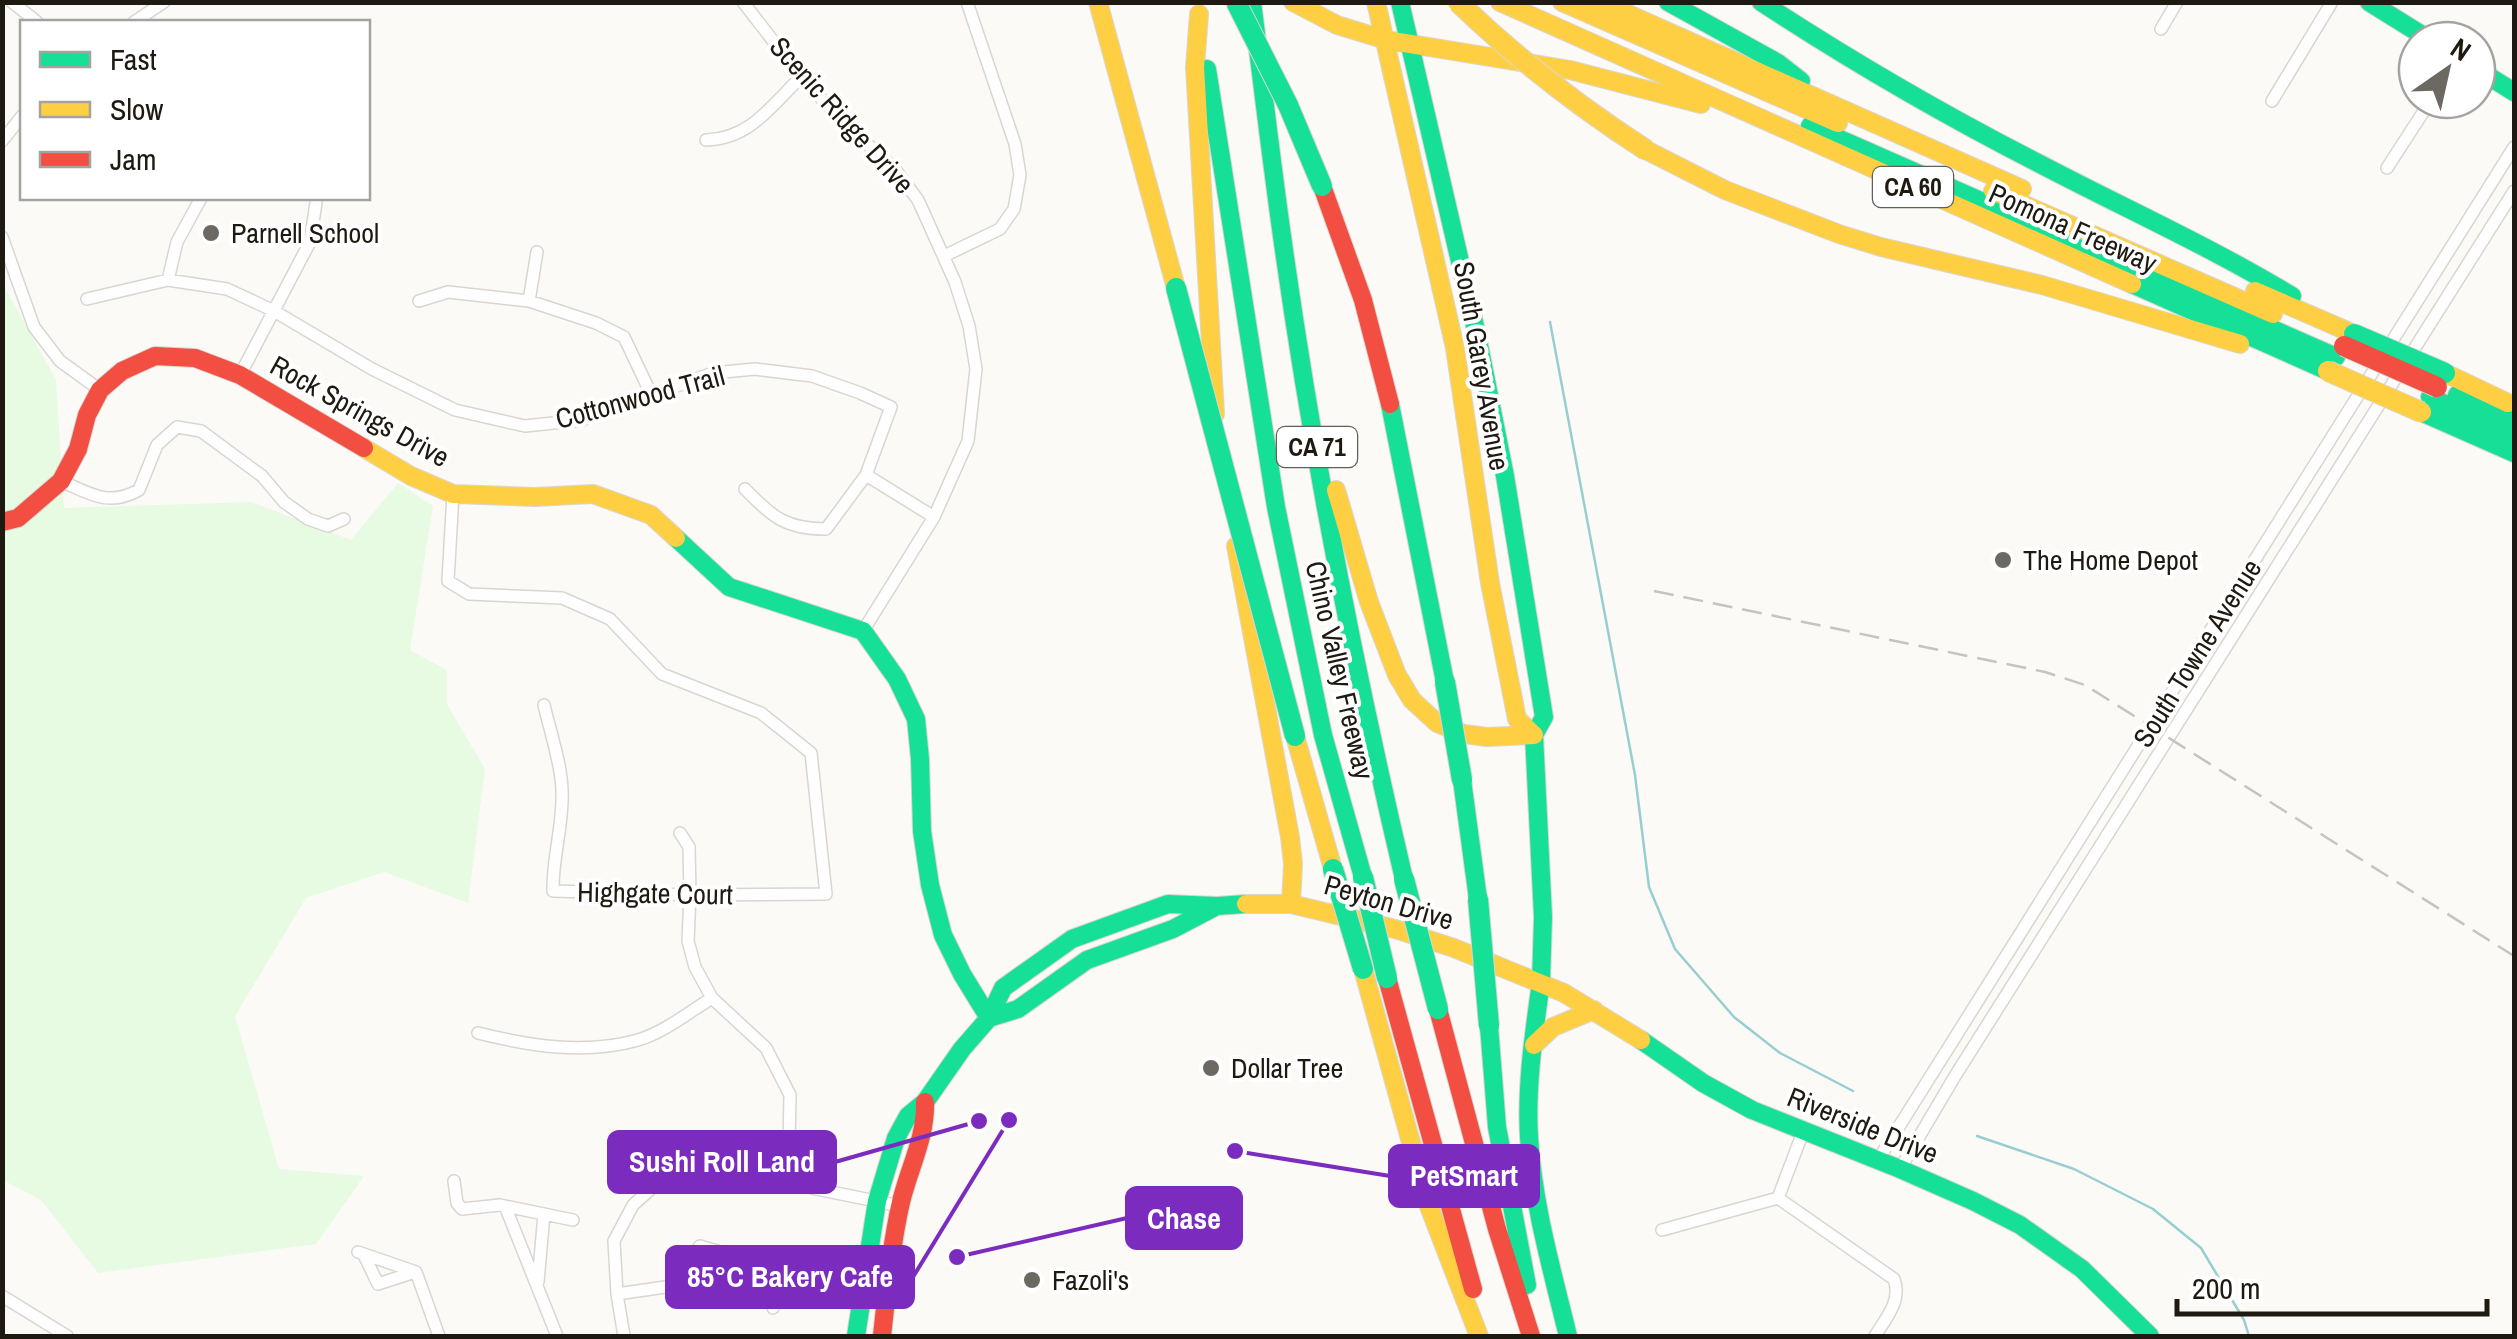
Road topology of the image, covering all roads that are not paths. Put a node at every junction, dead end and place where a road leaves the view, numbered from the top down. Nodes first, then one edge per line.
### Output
1 (12, 2) edge
2 (164, 2) edge
3 (744, 2) edge
4 (967, 2) edge
5 (1098, 2) edge
6 (1292, 2) edge
7 (1376, 2) edge
8 (1400, 2) edge
9 (1458, 2) edge
10 (1500, 2) edge
11 (1530, 2) edge
12 (1562, 2) edge
13 (1601, 2) edge
14 (1668, 2) edge
15 (1760, 2) edge
16 (1775, 2) edge
17 (2177, 2) edge
18 (2332, 2) edge
19 (2369, 2) edge
20 (1247, 5) edge
21 (1198, 8) edge
22 (34, 20) edge
23 (137, 20) edge
24 (2398, 20) edge
25 (2161, 29) dead end
26 (1386, 40) junction
27 (1410, 44) junction
28 (1852, 60) junction
29 (801, 77) junction
30 (1826, 100) junction
31 (2272, 101) dead end
32 (20, 118) edge
33 (1762, 119) junction
34 (2418, 120) edge
35 (706, 140) dead end
36 (2, 141) edge
37 (2514, 146) edge
38 (1412, 156) junction
39 (2386, 168) dead end
40 (2514, 191) edge
41 (200, 200) edge
42 (316, 203) dead end
43 (1448, 216) junction
44 (2, 237) edge
45 (538, 252) dead end
46 (944, 256) junction
47 (168, 280) junction
48 (87, 299) dead end
49 (419, 301) dead end
50 (528, 301) junction
51 (274, 311) junction
52 (2340, 352) junction
53 (240, 375) junction
54 (1308, 389) junction
55 (100, 390) junction
56 (2433, 392) junction
57 (652, 396) junction
58 (2514, 406) edge
59 (2514, 420) edge
60 (2514, 436) edge
61 (2514, 453) edge
62 (866, 475) junction
63 (61, 481) junction
64 (745, 490) dead end
65 (454, 494) junction
66 (934, 516) junction
67 (344, 519) dead end
68 (2, 522) edge
69 (864, 631) junction
70 (544, 705) dead end
71 (1534, 735) junction
72 (680, 833) dead end
73 (690, 895) junction
74 (1292, 904) junction
75 (1541, 982) junction
76 (712, 998) junction
77 (1594, 1010) junction
78 (988, 1018) junction
79 (478, 1033) dead end
80 (1532, 1046) junction
81 (925, 1102) junction
82 (1803, 1132) junction
83 (1878, 1160) junction
84 (1900, 1169) junction
85 (454, 1181) dead end
86 (783, 1184) junction
87 (1778, 1198) junction
88 (877, 1201) junction
89 (505, 1206) junction
90 (900, 1206) junction
91 (544, 1214) junction
92 (573, 1220) dead end
93 (1662, 1230) dead end
94 (772, 1249) dead end
95 (416, 1272) junction
96 (772, 1273) junction
97 (694, 1283) junction
98 (538, 1286) junction
99 (617, 1294) junction
100 (2, 1296) edge
101 (773, 1308) dead end
102 (67, 1336) edge
103 (439, 1336) edge
104 (557, 1336) edge
105 (624, 1336) edge
106 (856, 1336) edge
107 (882, 1336) edge
108 (1483, 1336) edge
109 (1534, 1336) edge
110 (1568, 1336) edge
111 (1875, 1336) edge
112 (2150, 1336) edge

1 - 22 street
2 - 23 street
3 - 29 street, Scenic Ridge Drive
4 - 46 street
5 - 108 main road, bridge
6 - 26 main road
7 - 26 main road, South Garey Avenue
8 - 27 main road, South Garey Avenue
9 - 52 main road, bridge
10 - 33 main road, Pomona Freeway / CA 60
11 - 52 main road
12 - 52 main road
13 - 30 main road, Pomona Freeway / CA 60
14 - 30 main road
15 - 28 main road
16 - 28 main road
17 - 25 street
18 - 31 street
19 - 24 main road
20 - 54 main road, Chino Valley Freeway / CA 71
20 - 109 main road, bridge
21 - 74 main road
21 - 108 main road, Chino Valley Freeway / CA 71, bridge
26 - 27 main road
26 - 38 main road, South Garey Avenue
27 - 33 main road
27 - 43 main road, South Garey Avenue
28 - 52 main road
29 - 35 street
29 - 46 street, Scenic Ridge Drive
30 - 52 main road, Pomona Freeway / CA 60
32 - 36 street
33 - 52 main road, Pomona Freeway / CA 60
34 - 39 street
37 - 83 street, South Towne Avenue
38 - 43 main road
38 - 71 main road, South Garey Avenue
40 - 84 street, South Towne Avenue
41 - 47 street
42 - 51 street
43 - 71 main road, South Garey Avenue
44 - 55 street
45 - 50 street
46 - 66 street, Scenic Ridge Drive
47 - 48 street, Cottonwood Trail
47 - 51 street, Cottonwood Trail
49 - 50 street
50 - 57 street
51 - 53 street
51 - 57 street, Cottonwood Trail
52 - 56 main road, Pomona Freeway / CA 60, bridge
52 - 56 main road, Pomona Freeway / CA 60, bridge
53 - 55 main road, Rock Springs Drive
53 - 65 main road, Rock Springs Drive
54 - 71 main road
54 - 109 main road, Chino Valley Freeway / CA 71, bridge
55 - 63 main road
56 - 58 main road, Pomona Freeway / CA 60
56 - 59 main road
56 - 60 main road
56 - 61 main road, Pomona Freeway / CA 60
57 - 62 street, Cottonwood Trail
62 - 64 street
62 - 66 street
63 - 67 street
63 - 68 main road
65 - 69 main road, Rock Springs Drive
65 - 73 street, Highgate Court
66 - 69 street, Scenic Ridge Drive
69 - 78 main road
70 - 73 street, Highgate Court
71 - 75 main road, South Garey Avenue
72 - 73 street
73 - 76 street
74 - 75 main road, Peyton Drive
74 - 78 main road, Peyton Drive
75 - 77 main road, Riverside Drive
75 - 80 main road, South Garey Avenue
76 - 79 street
76 - 86 street
77 - 80 main road
77 - 82 main road, Riverside Drive
78 - 81 main road, Peyton Drive
80 - 110 main road, South Garey Avenue
81 - 88 main road, Peyton Drive
81 - 90 main road, Peyton Drive
82 - 83 main road, Riverside Drive
82 - 87 street
83 - 84 main road, Riverside Drive
84 - 112 main road, Riverside Drive
85 - 89 street
86 - 88 street
86 - 99 street
87 - 93 street
87 - 111 street
88 - 90 street
88 - 106 main road, Peyton Drive
89 - 91 street
89 - 98 street
90 - 107 main road, Peyton Drive
91 - 92 street
91 - 98 street
94 - 96 street
95 - 95 street
95 - 103 street
96 - 97 street
96 - 97 street
96 - 101 street
97 - 99 street
98 - 104 street
99 - 105 street
100 - 102 street

